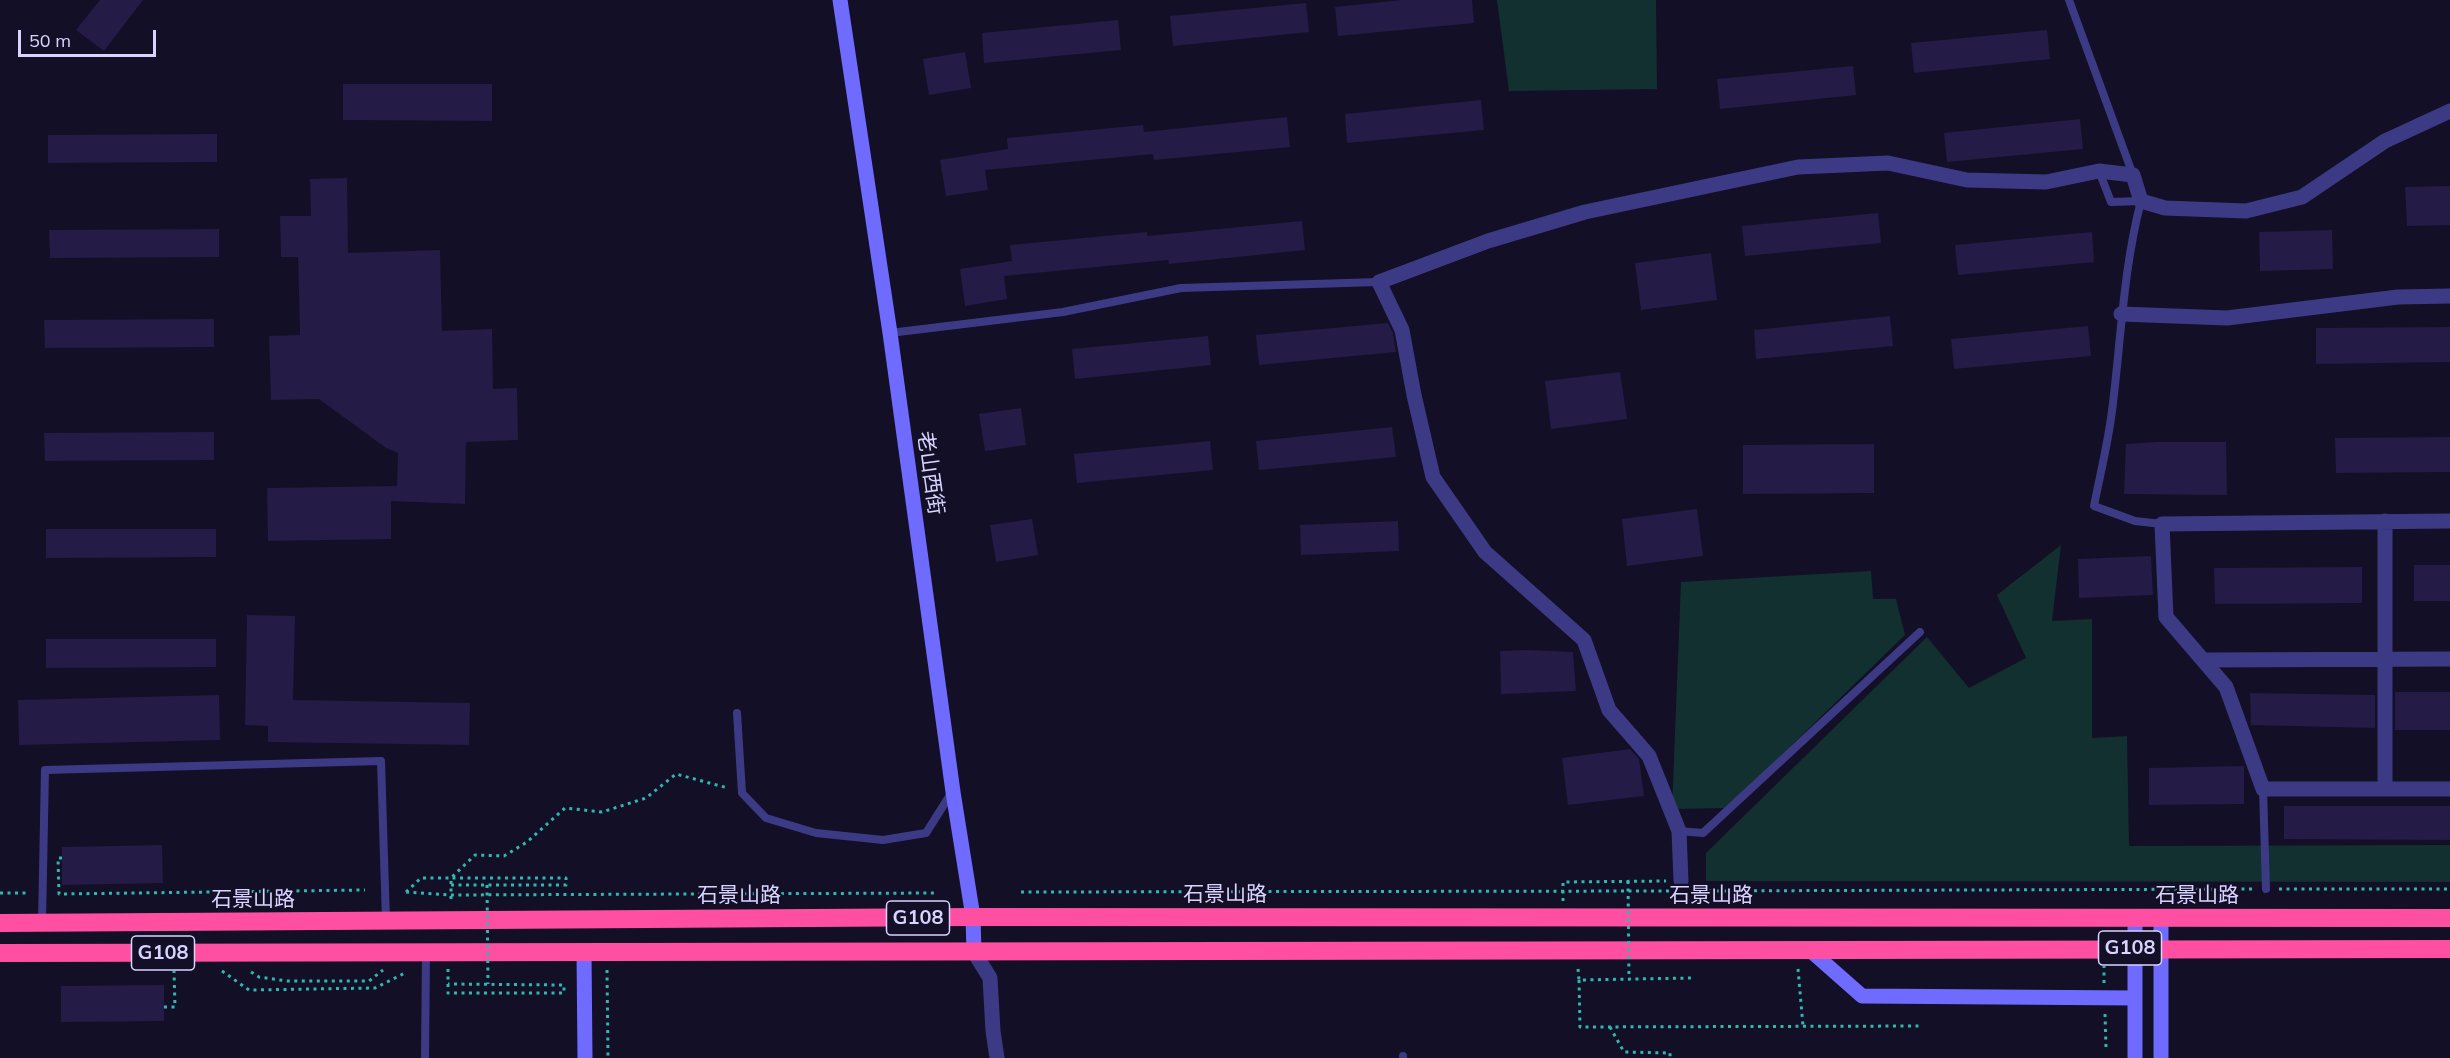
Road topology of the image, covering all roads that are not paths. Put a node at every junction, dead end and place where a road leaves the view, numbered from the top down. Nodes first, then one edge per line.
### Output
1 (840, 0) edge
2 (2069, 0) edge
3 (2450, 111) edge
4 (2099, 171) junction
5 (2133, 175) junction
6 (2141, 201) junction
7 (1379, 282) junction
8 (2450, 296) edge
9 (2121, 314) junction
10 (890, 333) junction
11 (2450, 521) edge
12 (2385, 522) junction
13 (2162, 524) junction
14 (1920, 632) dead end
15 (2450, 659) edge
16 (2204, 660) junction
17 (2385, 660) junction
18 (737, 712) dead end
19 (2263, 789) junction
20 (2385, 789) junction
21 (2450, 789) edge
22 (952, 792) junction
23 (1679, 831) junction
24 (1683, 888) road end
25 (2266, 889) dead end
26 (973, 917) junction
27 (2135, 918) junction
28 (2162, 918) junction
29 (2450, 918) edge
30 (386, 922) junction
31 (0, 923) edge
32 (42, 923) junction
33 (2134, 948) junction
34 (2162, 948) junction
35 (2450, 949) edge
36 (419, 952) junction
37 (584, 952) junction
38 (975, 952) junction
39 (0, 953) edge
40 (1804, 957) junction
41 (2134, 998) junction
42 (426, 1058) edge
43 (585, 1058) edge
44 (997, 1058) edge
45 (2135, 1058) edge
46 (2161, 1058) edge

1 - 10 street, 老山西街
2 - 5 lane
3 - 6 street
4 - 5 street
4 - 6 lane
4 - 7 street
5 - 6 street
6 - 9 lane
7 - 10 lane
7 - 23 street
8 - 9 street
9 - 13 lane
10 - 22 street, 老山西街
11 - 12 street
12 - 13 street
12 - 17 street
13 - 16 street
14 - 23 lane
15 - 17 street
16 - 17 street
16 - 19 street
17 - 20 street
18 - 22 lane
19 - 20 street
19 - 25 lane
20 - 21 street
22 - 26 street, 老山西街
23 - 24 street
26 - 27 highway, 石景山路 / G108
26 - 30 highway, 石景山路 / G108
26 - 38 street, 老山西街
27 - 28 highway, 石景山路 / G108
27 - 33 street
28 - 29 highway, 石景山路 / G108
28 - 34 street
30 - 32 highway, 石景山路 / G108
30 - 32 lane
31 - 32 highway, 石景山路 / G108
33 - 34 highway, G108
33 - 40 highway, G108
33 - 41 street
34 - 35 highway, G108
34 - 46 street
36 - 37 highway, G108
36 - 39 highway, G108
36 - 42 lane
37 - 38 highway, G108
37 - 43 street
38 - 40 highway, G108
38 - 44 street
40 - 41 street
41 - 45 street

